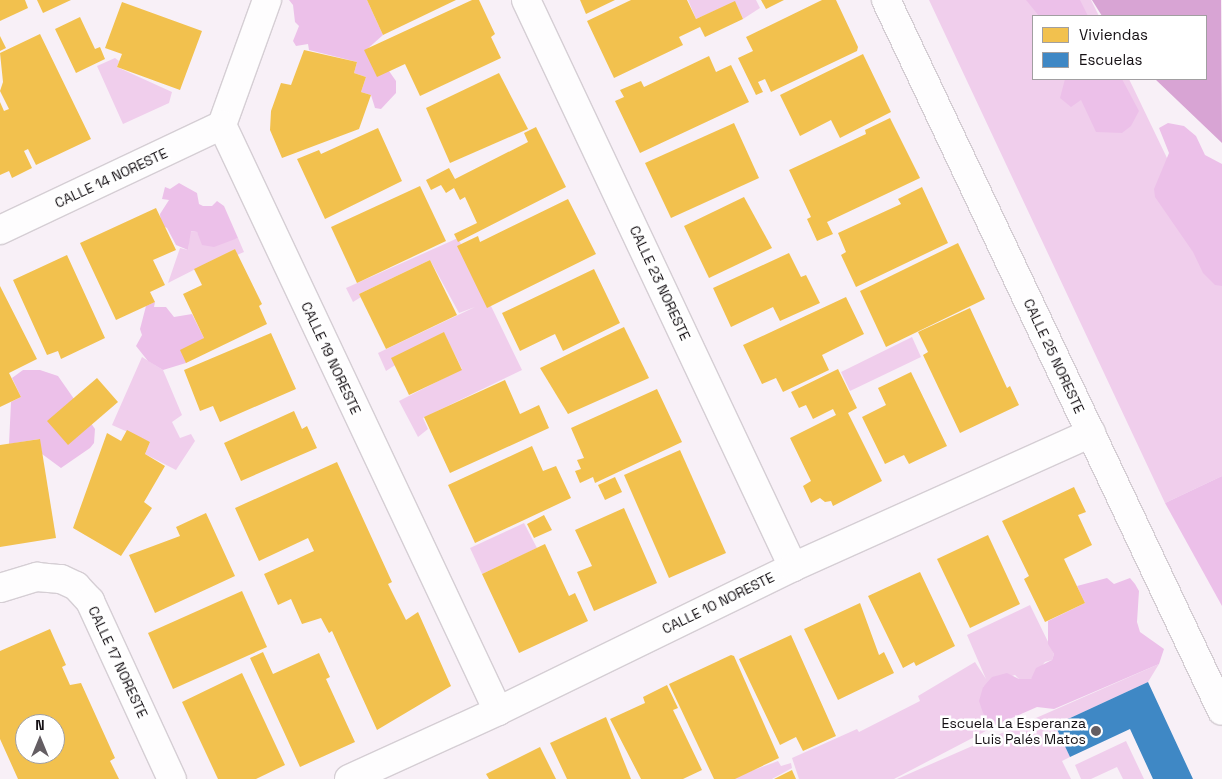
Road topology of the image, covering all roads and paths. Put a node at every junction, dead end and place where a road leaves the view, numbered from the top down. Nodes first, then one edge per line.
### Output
1 (267, 0) edge
2 (526, 0) edge
3 (886, 0) edge
4 (222, 125) junction
5 (0, 230) edge
6 (1091, 433) junction
7 (793, 566) junction
8 (0, 588) edge
9 (498, 711) junction
10 (1222, 711) edge
11 (172, 779) edge
12 (349, 779) edge

1 - 4 street
2 - 7 street, CALLE 23 NORESTE
3 - 6 street, CALLE 25 NORESTE
4 - 5 street, CALLE 14 NORESTE
4 - 9 street, CALLE 19 NORESTE
6 - 7 street, CALLE 10 NORESTE
6 - 10 street, CALLE 25 NORESTE
7 - 9 street, CALLE 10 NORESTE
8 - 11 street, CALLE 17 NORESTE
9 - 12 street, CALLE 10 NORESTE

